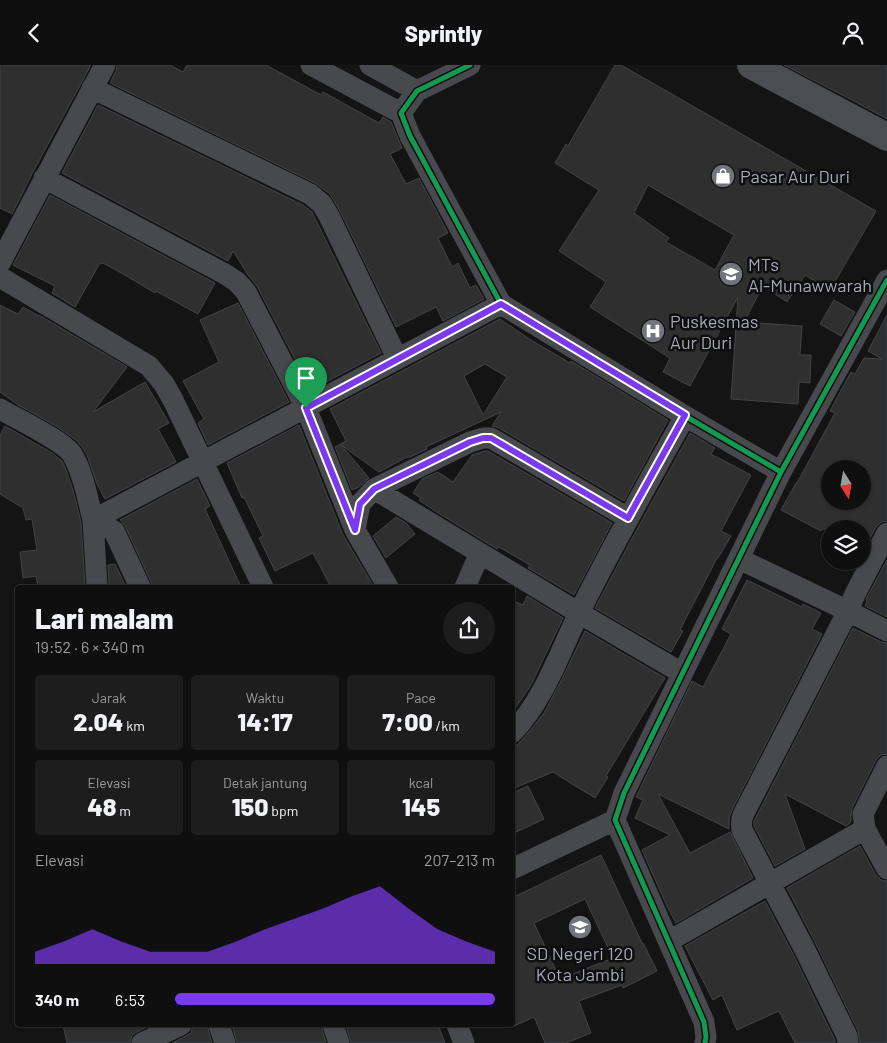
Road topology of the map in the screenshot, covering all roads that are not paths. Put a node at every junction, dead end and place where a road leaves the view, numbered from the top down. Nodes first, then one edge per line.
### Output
1 (105, 65) edge
2 (311, 65) edge
3 (370, 65) edge
4 (470, 65) edge
5 (751, 65) edge
6 (92, 88) junction
7 (417, 91) junction
8 (401, 113) junction
9 (887, 137) edge
10 (44, 178) junction
11 (0, 263) edge
12 (0, 277) edge
13 (887, 280) edge
14 (501, 304) junction
15 (397, 358) junction
16 (306, 408) junction
17 (0, 409) edge
18 (685, 415) junction
19 (203, 462) junction
20 (782, 472) junction
21 (374, 489) junction
22 (628, 518) junction
23 (94, 520) junction
24 (355, 530) junction
25 (887, 533) edge
26 (480, 553) junction
27 (738, 559) junction
28 (97, 585) edge
29 (139, 585) edge
30 (262, 585) edge
31 (387, 585) edge
32 (466, 585) edge
33 (848, 611) junction
34 (579, 613) junction
35 (887, 631) edge
36 (682, 673) junction
37 (515, 729) edge
38 (887, 766) edge
39 (615, 820) junction
40 (865, 829) junction
41 (515, 868) edge
42 (887, 869) edge
43 (771, 883) junction
44 (669, 941) junction
45 (178, 1027) edge
46 (220, 1027) edge
47 (334, 1027) edge
48 (458, 1027) edge
49 (142, 1043) edge
50 (225, 1043) edge
51 (339, 1043) edge
52 (464, 1043) edge
53 (705, 1043) edge
54 (848, 1043) edge

1 - 6 street
2 - 8 street
3 - 7 street
4 - 7 street
5 - 9 street
6 - 10 street
6 - 15 street
7 - 8 street
8 - 14 street
10 - 11 street
10 - 16 street
12 - 19 street
13 - 20 street
14 - 15 street
14 - 18 street
15 - 16 street
16 - 19 street
16 - 24 street
17 - 23 street
18 - 20 street
18 - 22 street
19 - 23 street
19 - 30 street
20 - 27 street
21 - 22 street
21 - 24 street
21 - 26 street
22 - 34 street
23 - 28 street
23 - 29 street
24 - 31 street
25 - 33 street
26 - 32 street
26 - 34 street
27 - 33 street
27 - 36 street
33 - 35 street
33 - 43 street
34 - 36 street
34 - 37 street
36 - 39 street
38 - 40 street
39 - 41 street
39 - 44 street
40 - 42 street
40 - 43 street
43 - 44 street
43 - 54 street
44 - 53 street
45 - 49 street
46 - 50 street
47 - 51 street
48 - 52 street

